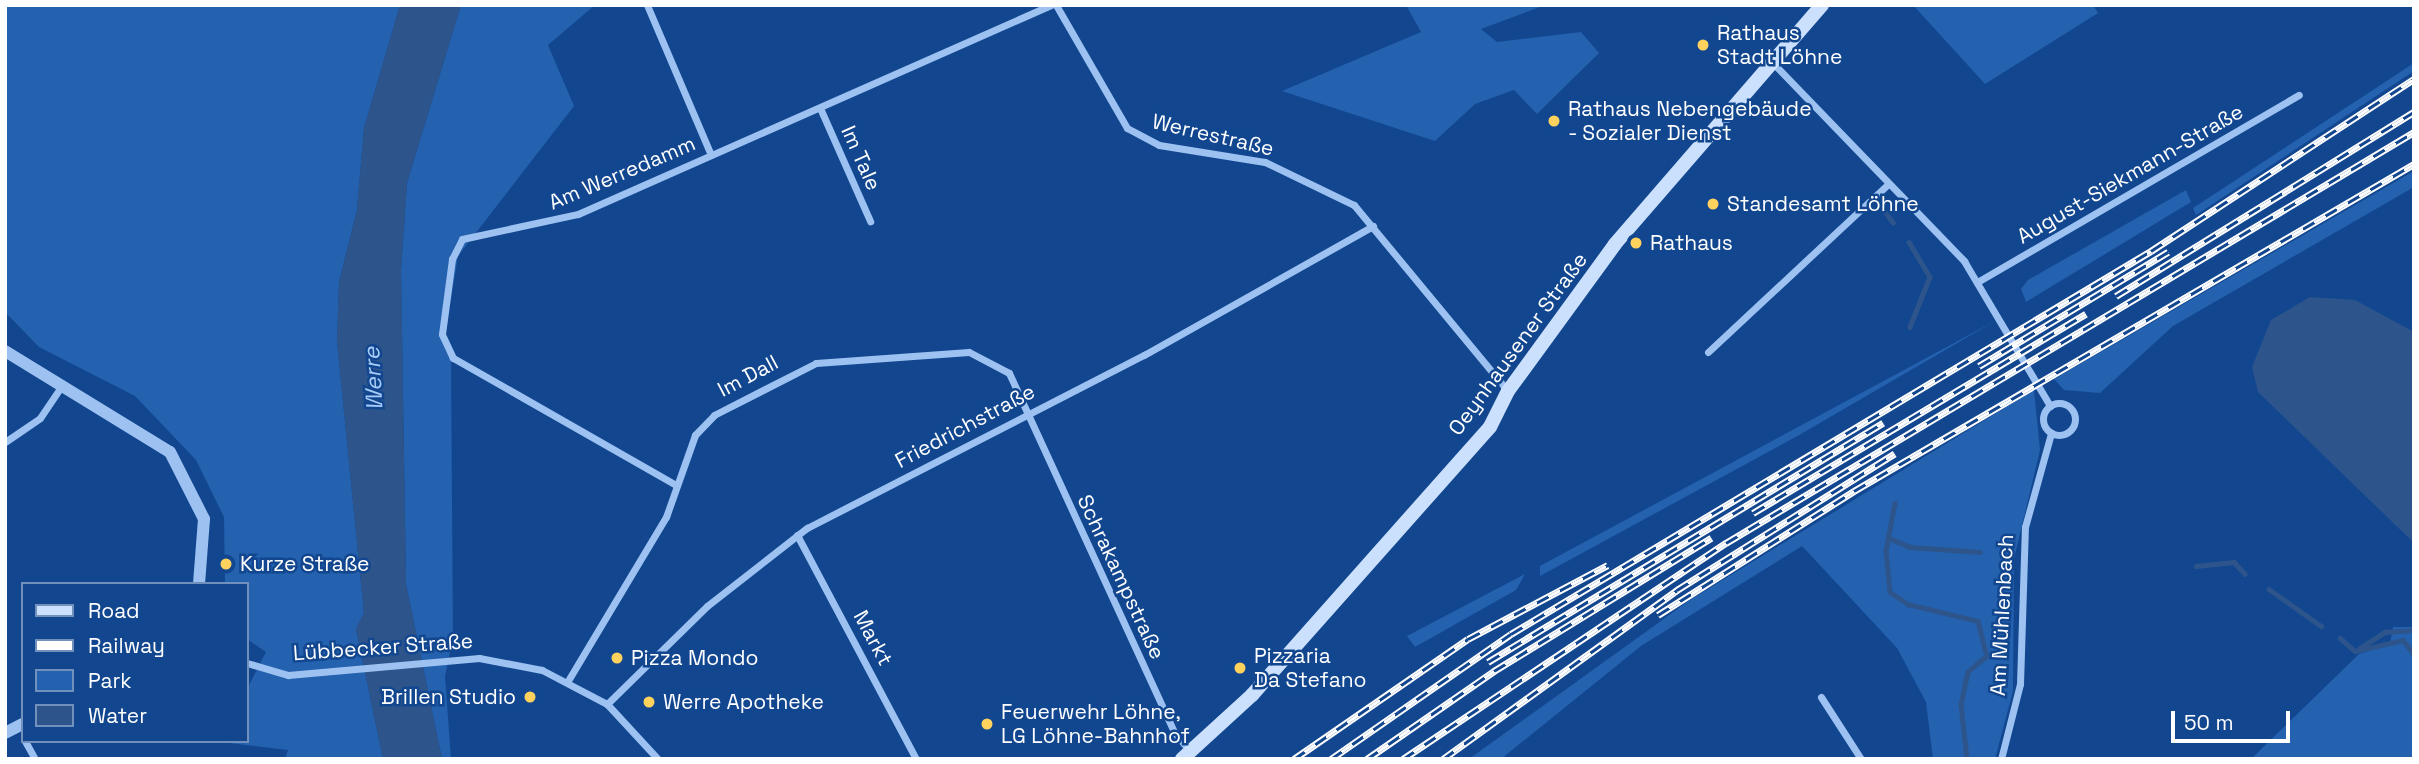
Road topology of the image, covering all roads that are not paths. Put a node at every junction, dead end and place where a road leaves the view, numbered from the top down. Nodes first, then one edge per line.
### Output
1 (647, 5) edge
2 (1054, 5) edge
3 (1822, 5) edge
4 (1772, 62) junction
5 (2299, 95) dead end
6 (820, 108) junction
7 (712, 155) junction
8 (1888, 184) junction
9 (870, 221) dead end
10 (1373, 226) junction
11 (1979, 281) junction
12 (5, 351) edge
13 (1708, 352) dead end
14 (60, 388) junction
15 (1508, 391) junction
16 (2050, 406) junction
17 (1026, 414) junction
18 (2051, 433) junction
19 (5, 442) edge
20 (676, 485) junction
21 (797, 535) junction
22 (199, 582) edge
23 (248, 663) edge
24 (569, 679) junction
25 (1821, 697) dead end
26 (607, 704) junction
27 (25, 743) edge
28 (1186, 755) edge
29 (35, 759) edge
30 (658, 759) edge
31 (916, 759) edge
32 (1861, 759) edge
33 (2001, 759) edge

1 - 7 street, Am Werredamm
2 - 6 street, Am Werredamm
2 - 10 street, Werrestraße
3 - 4 main road, Oeynhausener Straße
4 - 8 street
4 - 15 main road, Oeynhausener Straße
5 - 11 street, August-Siekmann-Straße
6 - 7 street, Am Werredamm
6 - 9 street, Im Tale
7 - 20 street, Am Werredamm
8 - 11 street
8 - 13 street
10 - 15 street, Werrestraße
10 - 17 street, Friedrichstraße
11 - 16 street
12 - 14 street
14 - 19 street
14 - 22 street
15 - 28 main road, Oeynhausener Straße
16 - 18 street
16 - 18 street
17 - 20 street, Im Dall
17 - 21 street, Friedrichstraße
17 - 28 street, Schrakampstraße
18 - 33 street, Am Mühlenbach
20 - 24 street, Im Dall
21 - 26 street, Friedrichstraße
21 - 31 street, Markt
23 - 24 street, Lübbecker Straße
24 - 26 street, Lübbecker Straße
25 - 32 street
26 - 30 street, Lübbecker Straße
27 - 29 street

